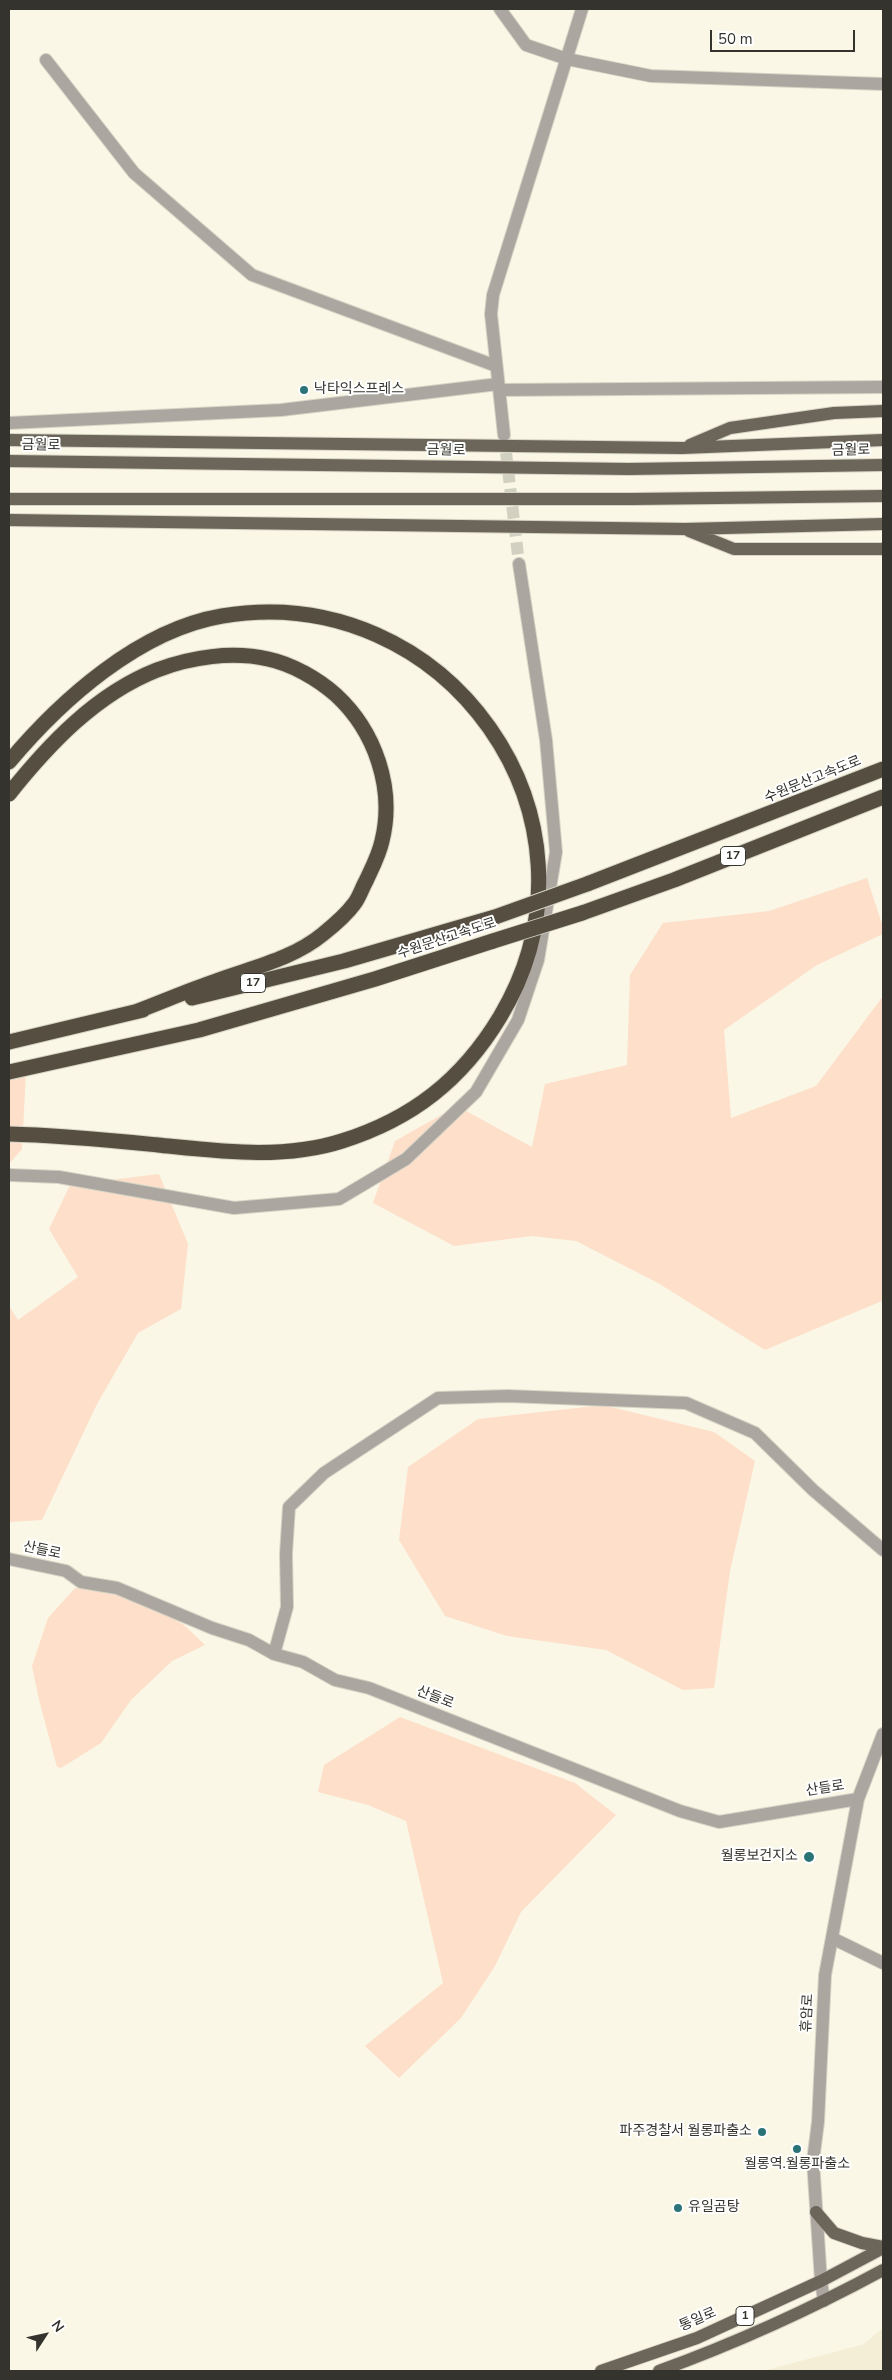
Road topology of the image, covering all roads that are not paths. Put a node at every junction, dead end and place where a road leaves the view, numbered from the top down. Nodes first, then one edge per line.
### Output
1 (500, 9) edge
2 (582, 9) edge
3 (566, 59) junction
4 (46, 60) dead end
5 (883, 84) edge
6 (496, 366) junction
7 (498, 387) junction
8 (883, 387) edge
9 (883, 411) edge
10 (9, 423) edge
11 (504, 435) tunnel mouth
12 (9, 440) edge
13 (883, 440) edge
14 (682, 448) junction
15 (9, 461) edge
16 (883, 466) edge
17 (883, 496) edge
18 (9, 500) edge
19 (9, 520) edge
20 (883, 524) edge
21 (685, 529) junction
22 (883, 549) edge
23 (519, 564) tunnel mouth
24 (9, 762) edge
25 (883, 769) edge
26 (9, 794) edge
27 (883, 797) edge
28 (135, 1012) junction
29 (9, 1042) edge
30 (9, 1072) edge
31 (9, 1134) edge
32 (9, 1175) edge
33 (883, 1550) edge
34 (9, 1559) edge
35 (274, 1654) junction
36 (883, 1734) edge
37 (858, 1799) junction
38 (832, 1938) junction
39 (883, 1963) edge
40 (816, 2212) junction
41 (883, 2247) edge
42 (883, 2270) edge
43 (821, 2281) junction
44 (824, 2301) junction
45 (601, 2371) edge
46 (659, 2371) edge

1 - 3 street
2 - 3 street
3 - 5 street
3 - 6 street
4 - 6 street
6 - 7 street
7 - 8 street
7 - 10 street
7 - 11 street
9 - 14 main road
12 - 14 main road
13 - 14 main road
15 - 16 main road, 금월로
17 - 18 main road
19 - 21 main road
20 - 21 main road
21 - 22 main road
23 - 32 street
24 - 31 highway
25 - 28 highway, 수원문산고속도로 / 17, bridge
26 - 28 highway
27 - 30 highway, 수원문산고속도로 / 17, bridge
28 - 29 highway, 수원문산고속도로 / 17
33 - 35 street
34 - 35 street, 산들로
35 - 37 street, 산들로
36 - 37 street, 휴암로
37 - 38 street, 휴암로
38 - 39 street
38 - 40 street, 휴암로
40 - 41 main road
40 - 43 street, 휴암로
41 - 43 main road, 통일로 / 1
42 - 44 main road, 1
43 - 44 street, 휴암로
43 - 45 main road, 통일로 / 1
44 - 46 main road, 1

